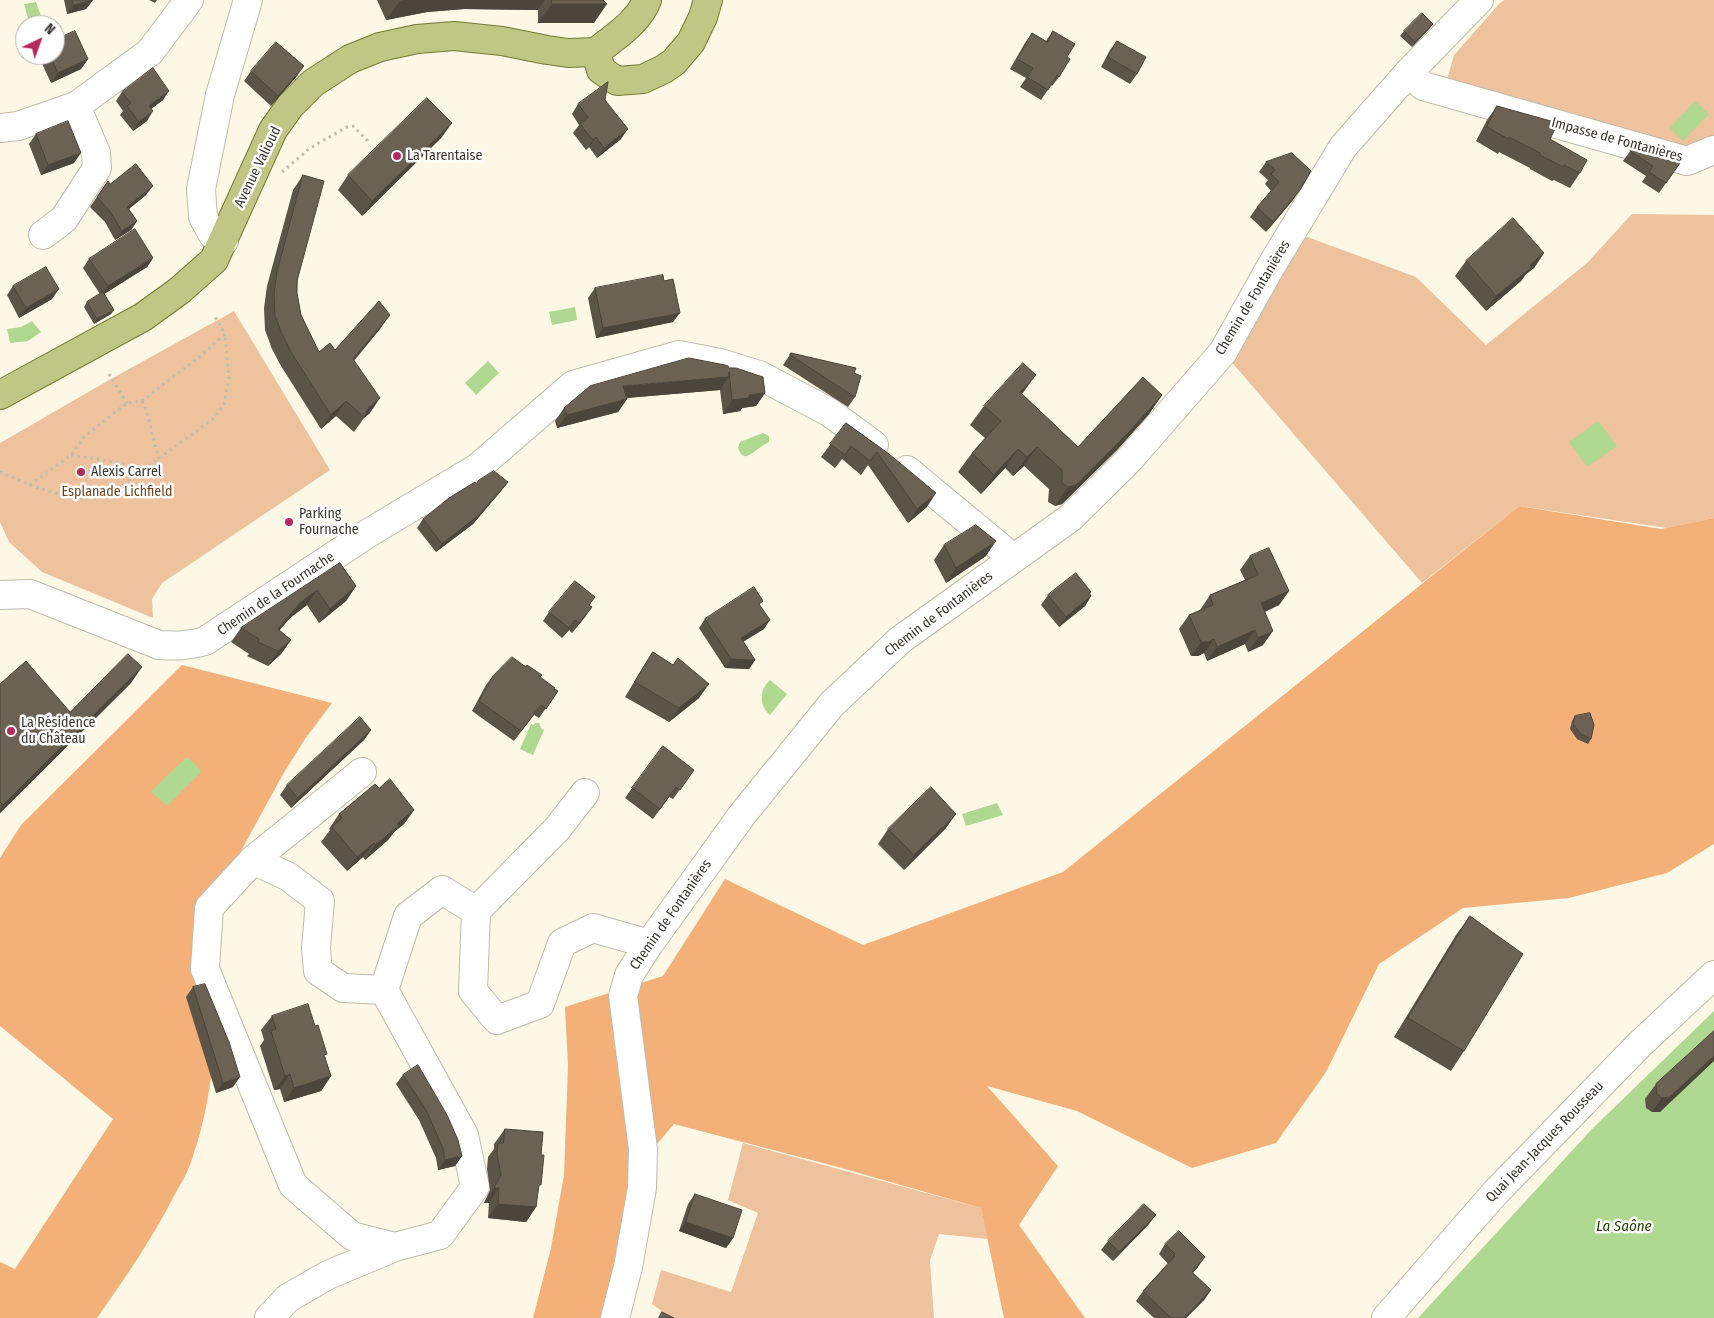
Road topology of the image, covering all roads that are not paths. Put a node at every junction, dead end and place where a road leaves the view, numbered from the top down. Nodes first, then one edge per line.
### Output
1 (190, 0) edge
2 (248, 0) edge
3 (647, 0) edge
4 (708, 0) edge
5 (1479, 0) edge
6 (596, 52) junction
7 (1409, 72) junction
8 (76, 106) junction
9 (0, 128) edge
10 (1714, 150) edge
11 (43, 235) dead end
12 (224, 241) junction
13 (0, 395) edge
14 (1013, 558) junction
15 (0, 595) edge
16 (362, 772) dead end
17 (585, 793) dead end
18 (253, 860) junction
19 (476, 911) junction
20 (649, 944) junction
21 (1714, 975) edge
22 (384, 990) junction
23 (395, 1247) junction
24 (269, 1318) edge
25 (615, 1318) edge
26 (1386, 1318) edge

1 - 8 street
2 - 12 street
3 - 6 main road
4 - 6 main road
5 - 7 street, Chemin de Fontanières
6 - 12 main road, Avenue Valioud
7 - 10 street, Impasse de Fontanières
7 - 14 street, Chemin de Fontanières
8 - 9 street
8 - 11 street
12 - 13 main road, Avenue Valioud
14 - 15 street, Chemin de la Fournache
14 - 20 street, Chemin de Fontanières
16 - 18 street
17 - 19 street
18 - 22 street
18 - 23 street
19 - 20 street
19 - 22 street
20 - 25 street, Chemin de Fontanières
21 - 26 street, Quai Jean-Jacques Rousseau
22 - 23 street
23 - 24 street

